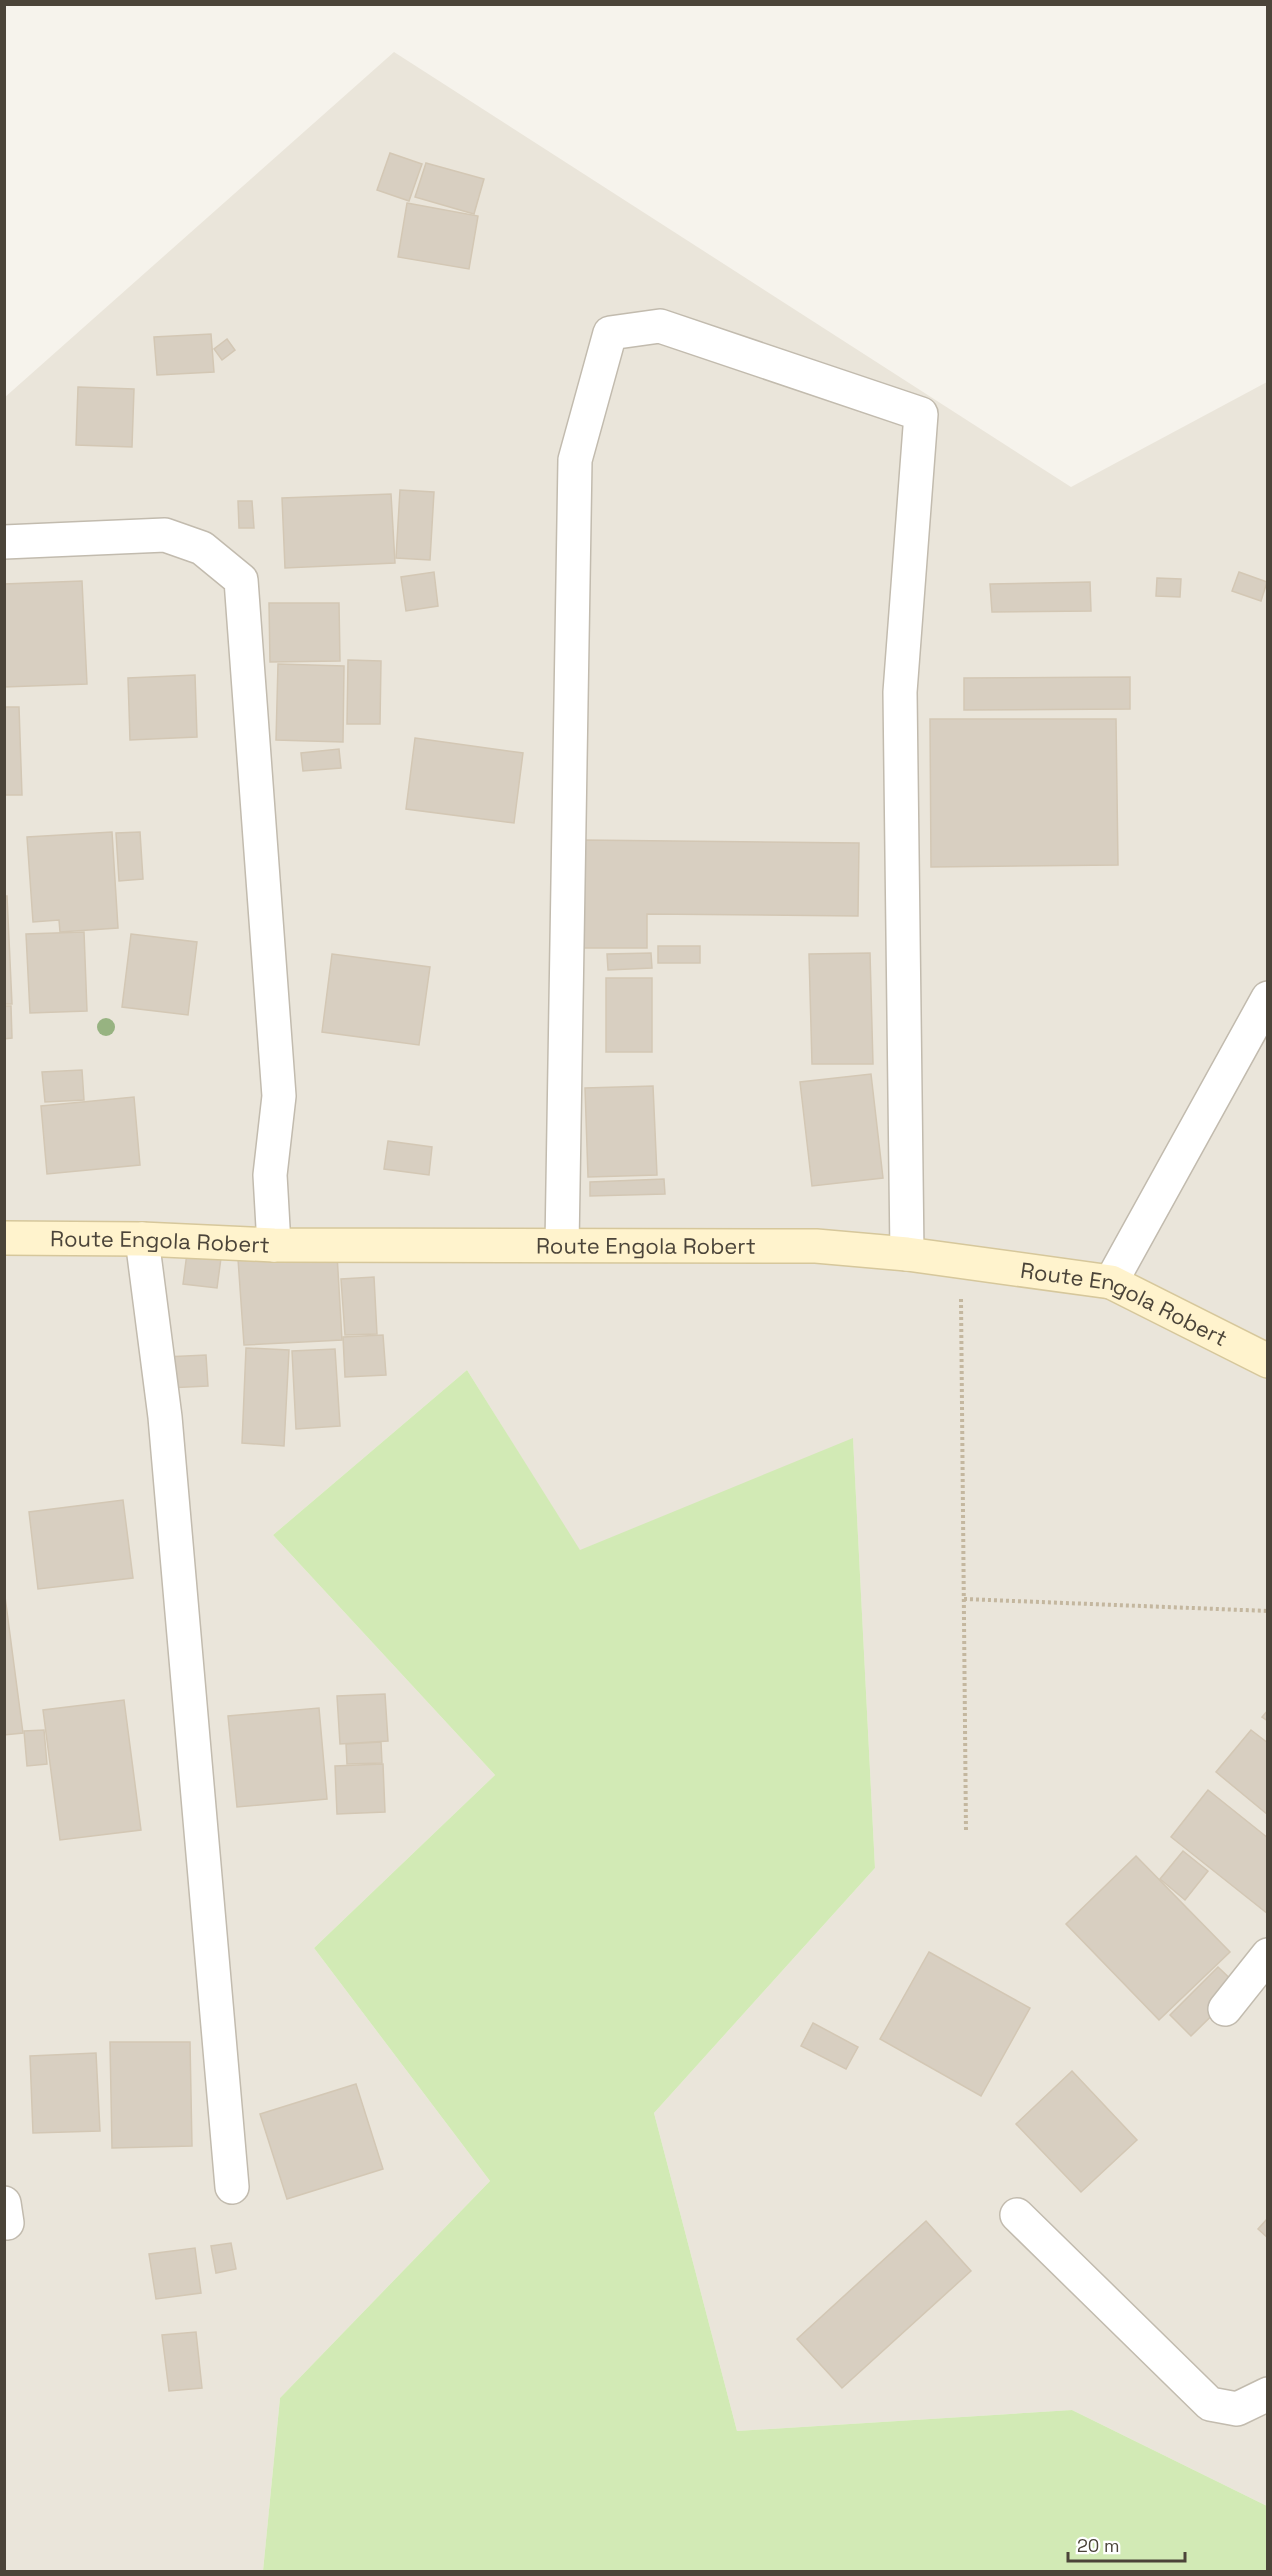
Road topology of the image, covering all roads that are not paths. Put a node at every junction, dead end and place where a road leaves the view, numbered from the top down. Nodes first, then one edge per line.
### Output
1 (4, 543) edge
2 (1268, 998) edge
3 (4, 1238) edge
4 (142, 1239) junction
5 (274, 1245) junction
6 (562, 1245) junction
7 (907, 1254) junction
8 (1111, 1282) junction
9 (1268, 1361) edge
10 (1268, 1955) edge
11 (1225, 2009) dead end
12 (232, 2187) dead end
13 (1017, 2215) dead end
14 (1268, 2394) edge

1 - 5 street
2 - 8 street
3 - 4 street, Route Engola Robert
4 - 5 street, Route Engola Robert
4 - 12 street
5 - 6 street, Route Engola Robert
6 - 7 street, Route Engola Robert
6 - 7 street
7 - 8 street, Route Engola Robert
8 - 9 street, Route Engola Robert
10 - 11 street
13 - 14 street

